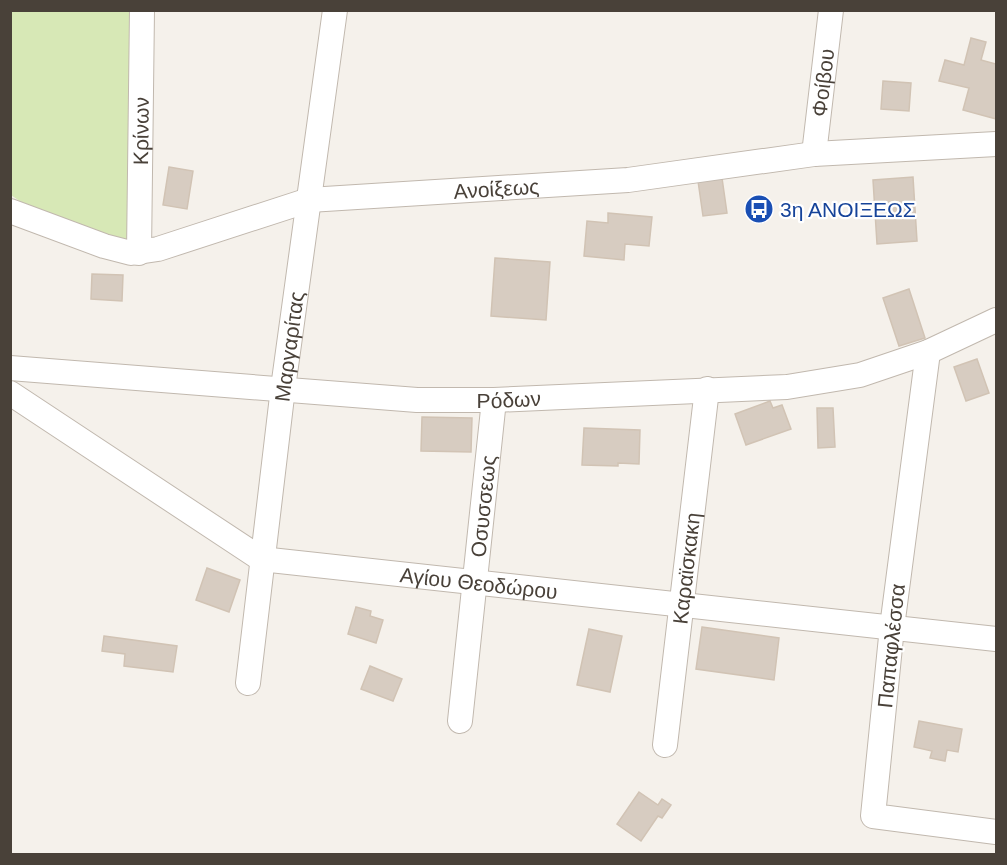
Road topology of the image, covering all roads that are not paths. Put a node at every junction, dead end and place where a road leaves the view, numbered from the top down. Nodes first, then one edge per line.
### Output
1 (142, 10) edge
2 (335, 10) edge
3 (831, 10) edge
4 (996, 144) edge
5 (813, 154) junction
6 (309, 200) junction
7 (10, 211) edge
8 (139, 253) junction
9 (996, 320) edge
10 (928, 352) junction
11 (10, 368) edge
12 (283, 388) junction
13 (707, 389) junction
14 (10, 393) edge
15 (494, 400) junction
16 (261, 559) junction
17 (475, 582) junction
18 (681, 604) junction
19 (892, 627) junction
20 (996, 639) edge
21 (248, 683) dead end
22 (460, 721) dead end
23 (665, 745) dead end
24 (996, 832) edge

1 - 8 street, Κρίνων
2 - 6 street, Μαργαρίτας
3 - 5 street, Φοίβου
4 - 5 street, Ανοίξεως
5 - 6 street, Ανοίξεως
6 - 8 street, Ανοίξεως
6 - 12 street, Μαργαρίτας
7 - 8 street, Ανοίξεως
9 - 10 street, Ρόδων
10 - 13 street, Ρόδων
10 - 19 street, Παπαφλέσσα
11 - 12 street, Ρόδων
12 - 15 street, Ρόδων
12 - 16 street, Μαργαρίτας
13 - 15 street, Ρόδων
13 - 18 street, Καραϊσκακη
14 - 16 street, Αγίου Θεοδώρου
15 - 17 street, Οσυσσεως
16 - 17 street, Αγίου Θεοδώρου
16 - 21 street, Μαργαρίτας
17 - 18 street, Αγίου Θεοδώρου
17 - 22 street, Οσυσσεως
18 - 19 street, Αγίου Θεοδώρου
18 - 23 street, Καραϊσκακη
19 - 20 street, Αγίου Θεοδώρου
19 - 24 street, Παπαφλέσσα

